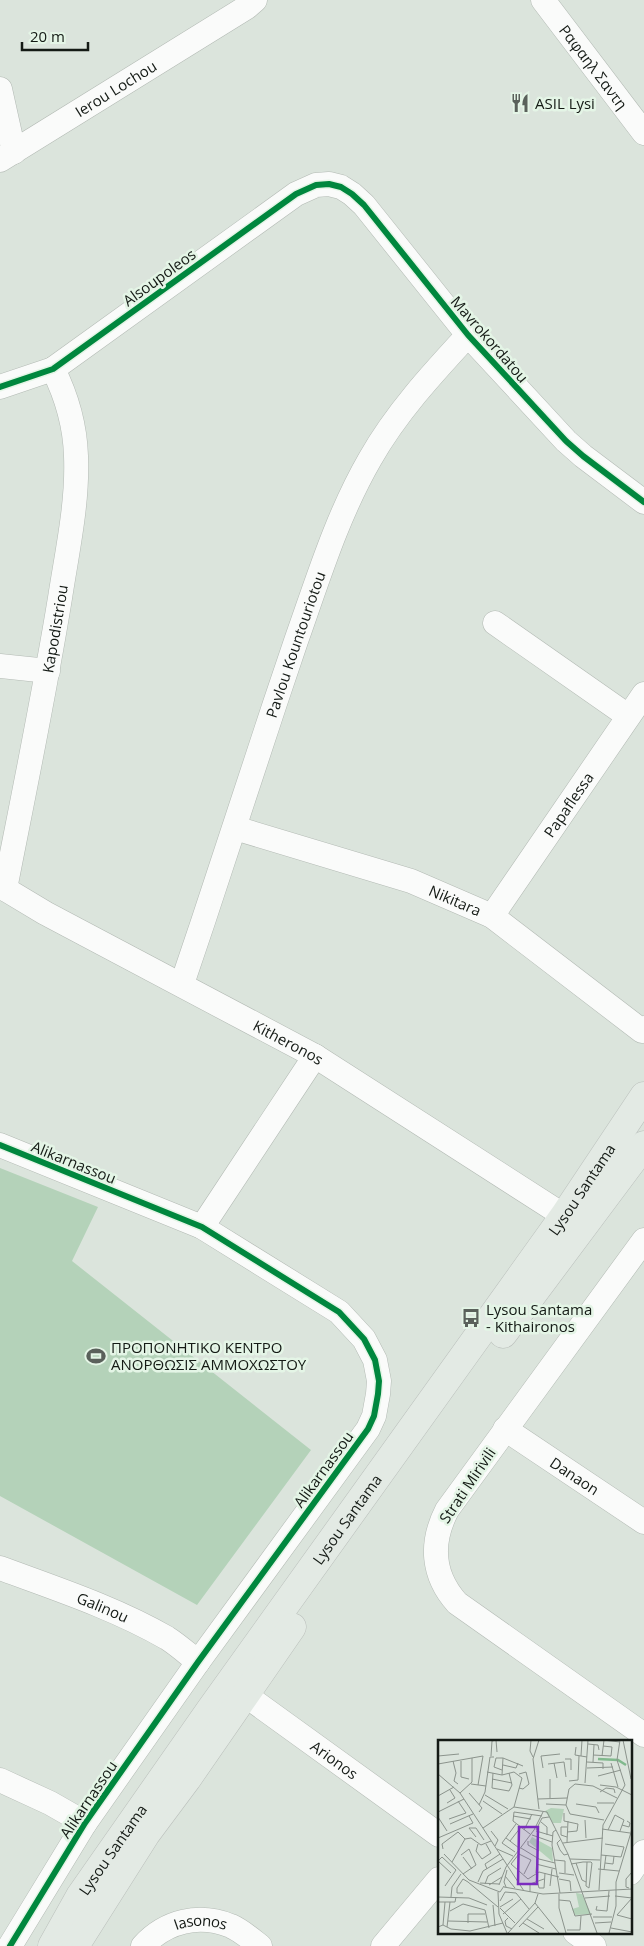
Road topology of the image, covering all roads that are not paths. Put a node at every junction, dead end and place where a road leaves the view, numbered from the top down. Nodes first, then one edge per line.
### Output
1 (256, 0) edge
2 (543, 0) edge
3 (0, 89) edge
4 (644, 133) edge
5 (7, 156) edge
6 (329, 184) joint
7 (468, 336) junction
8 (53, 369) junction
9 (0, 386) edge
10 (644, 502) edge
11 (495, 623) dead end
12 (0, 666) edge
13 (48, 672) junction
14 (644, 694) edge
15 (628, 716) junction
16 (235, 828) junction
17 (3, 887) edge
18 (492, 916) junction
19 (182, 984) junction
20 (644, 1028) edge
21 (315, 1056) junction
22 (644, 1096) edge
23 (0, 1145) edge
24 (644, 1145) edge
25 (573, 1222) junction
26 (202, 1227) junction
27 (644, 1240) edge
28 (505, 1429) junction
29 (644, 1522) edge
30 (0, 1568) edge
31 (198, 1662) junction
32 (237, 1689) junction
33 (644, 1735) edge
34 (0, 1780) edge
35 (85, 1823) junction
36 (438, 1834) edge
37 (644, 1852) edge
38 (632, 1870) edge
39 (438, 1880) edge
40 (10, 1946) edge
41 (52, 1946) edge
42 (76, 1946) edge
43 (143, 1946) edge
44 (260, 1946) edge
45 (383, 1946) edge

1 - 5 street, Ierou Lochou
2 - 4 street, Ραφαηλ Σαντη
3 - 5 street
6 - 7 street, Mavrokordatou
6 - 8 street, Alsoupoleos
7 - 10 street, Mavrokordatou
7 - 16 street, Pavlou Kountouriotou
8 - 9 street, Alsoupoleos
8 - 13 street, Kapodistriou
11 - 15 street
12 - 13 street
13 - 17 street, Kapodistriou
14 - 15 street, Papaflessa
15 - 18 street, Papaflessa
16 - 18 street, Nikitara
16 - 19 street, Pavlou Kountouriotou
17 - 19 street, Kitheronos
18 - 20 street, Nikitara
19 - 21 street, Kitheronos
21 - 25 street, Kitheronos
21 - 26 street
22 - 25 main road, Lysou Santama
23 - 26 street, Alikarnassou
24 - 25 main road, Lysou Santama
25 - 32 main road, Lysou Santama
26 - 31 street, Alikarnassou
27 - 28 street, Strati Mirivili
28 - 29 street, Danaon
28 - 33 street, Strati Mirivili
30 - 31 street, Galinou
31 - 35 street, Alikarnassou
32 - 36 street, Arionos
32 - 41 main road, Lysou Santama
32 - 42 main road, Lysou Santama
34 - 35 street
35 - 40 street, Alikarnassou
37 - 38 street
39 - 45 street
43 - 44 street, Iasonos

